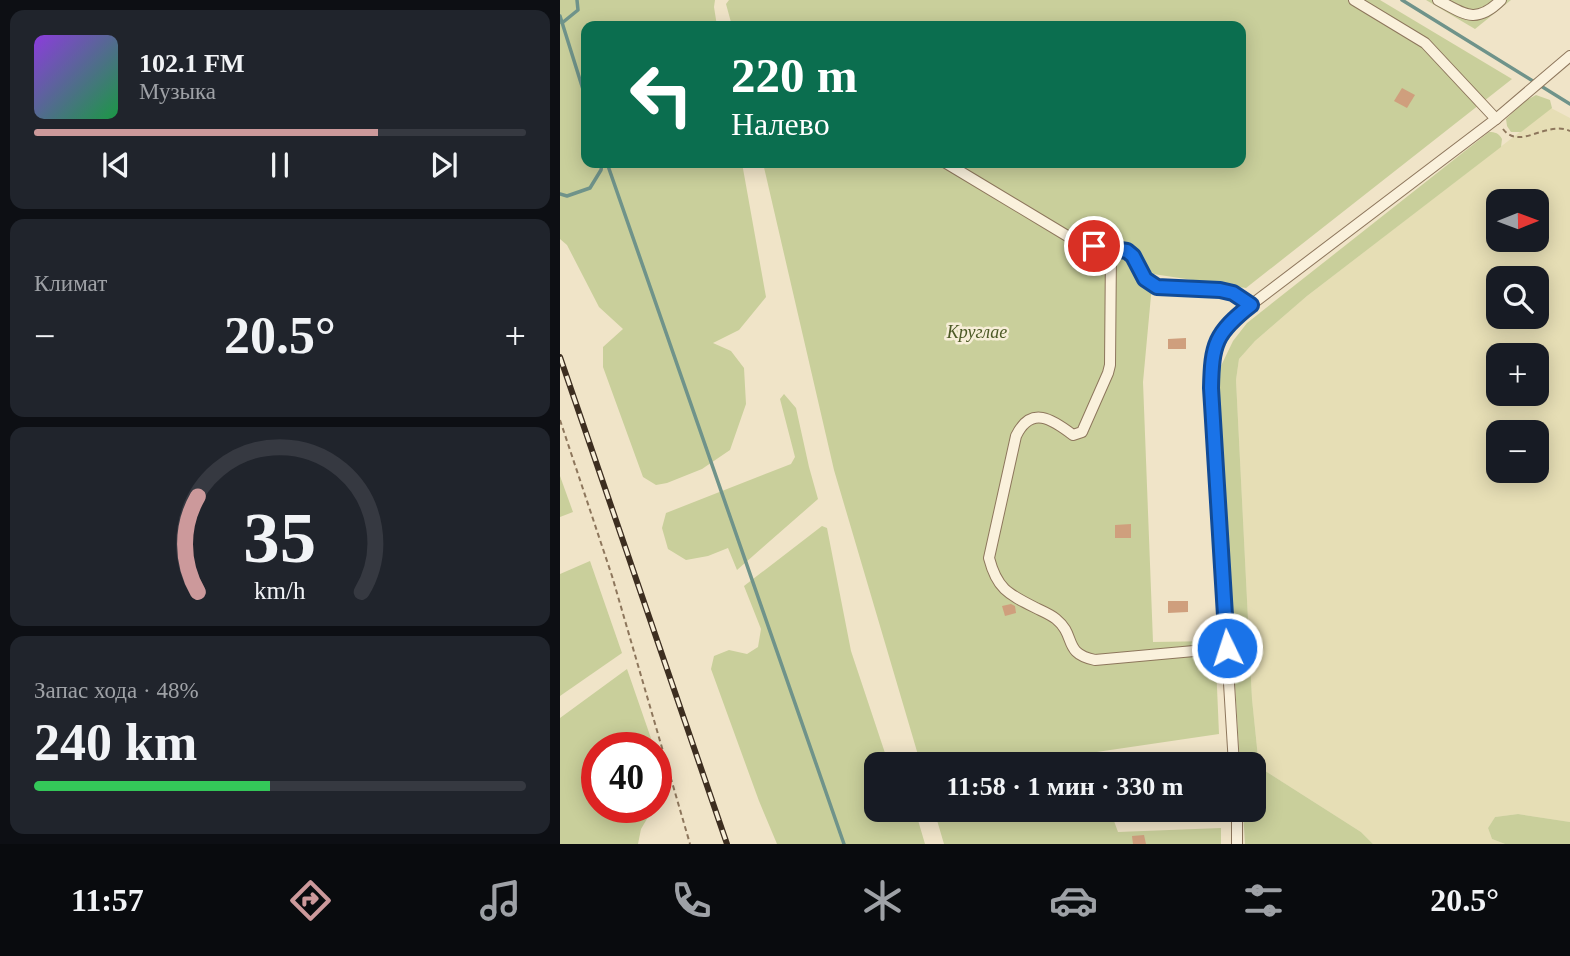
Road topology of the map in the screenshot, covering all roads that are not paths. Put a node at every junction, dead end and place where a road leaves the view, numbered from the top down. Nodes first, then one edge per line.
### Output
1 (1354, 0) edge
2 (1438, 0) edge
3 (1501, 0) edge
4 (1570, 56) edge
5 (1496, 119) junction
6 (954, 168) edge
7 (1111, 249) junction
8 (1251, 305) junction
9 (1227, 648) junction
10 (1233, 752) edge
11 (1237, 822) edge
12 (1237, 844) edge

1 - 5 street
2 - 3 street
4 - 5 street
5 - 8 street
6 - 7 street
7 - 8 street
7 - 9 street
8 - 9 street
9 - 10 street
11 - 12 street

